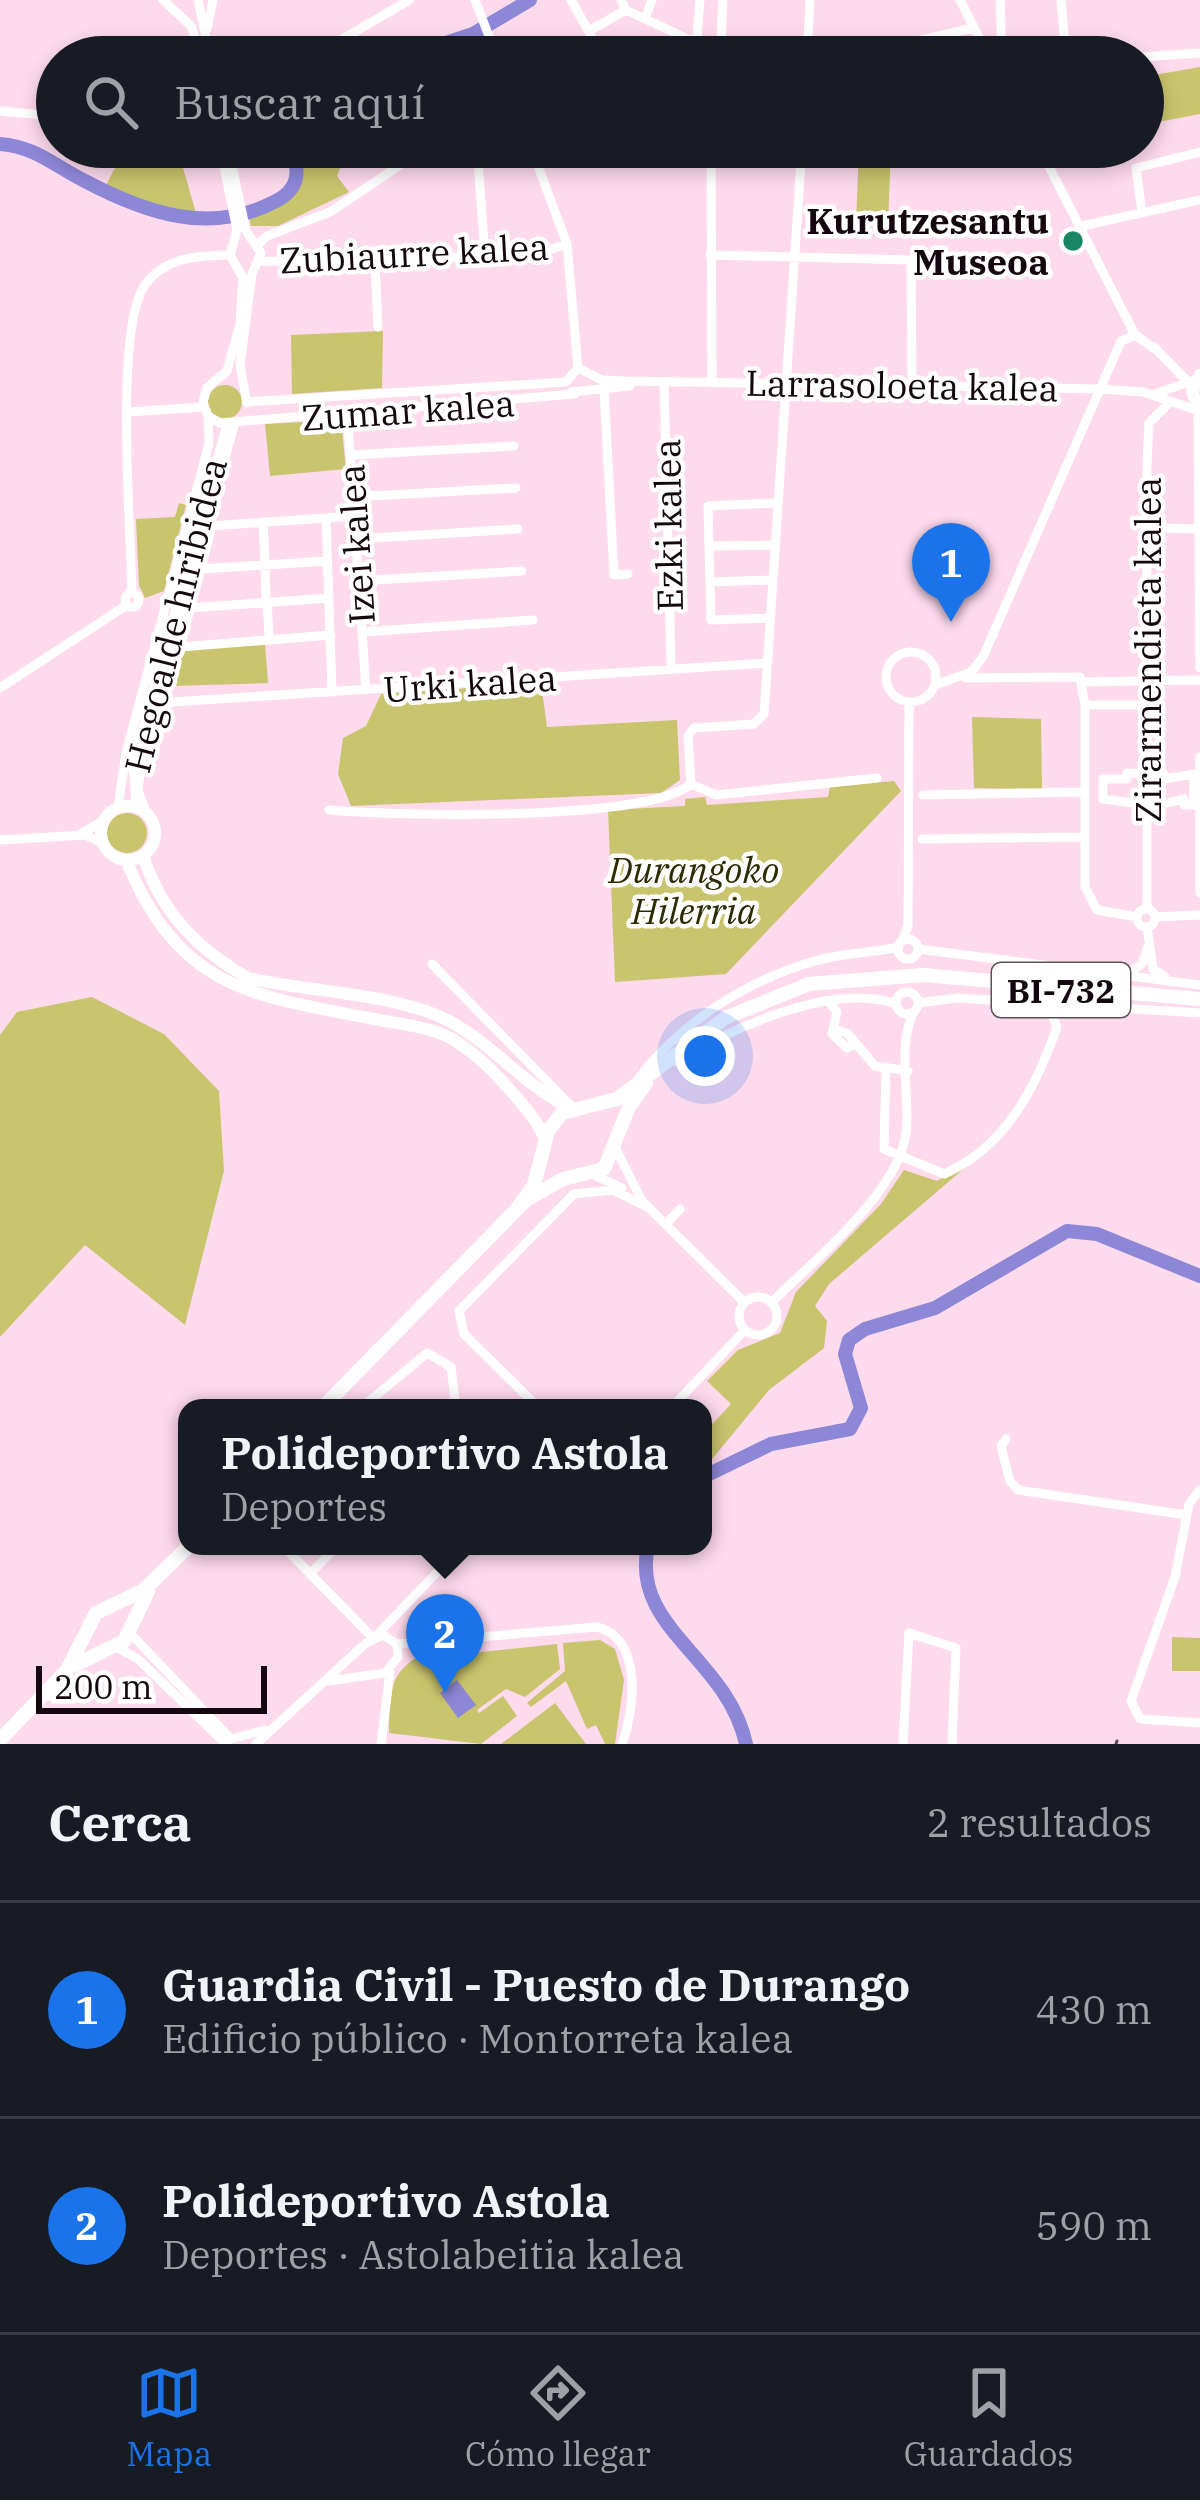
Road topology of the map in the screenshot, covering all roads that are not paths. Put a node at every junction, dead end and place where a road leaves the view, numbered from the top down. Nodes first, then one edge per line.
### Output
1 (163, 0) edge
2 (198, 0) edge
3 (212, 0) edge
4 (409, 0) edge
5 (571, 0) edge
6 (652, 0) edge
7 (700, 0) edge
8 (722, 0) edge
9 (810, 0) edge
10 (960, 0) edge
11 (1000, 0) edge
12 (1061, 0) edge
13 (475, 1) edge
14 (623, 5) edge
15 (645, 18) junction
16 (973, 28) junction
17 (589, 31) junction
18 (197, 36) edge
19 (204, 36) edge
20 (209, 36) edge
21 (348, 36) edge
22 (489, 36) edge
23 (592, 36) edge
24 (690, 36) edge
25 (697, 36) edge
26 (721, 36) edge
27 (808, 36) edge
28 (934, 36) edge
29 (977, 36) edge
30 (1001, 36) edge
31 (1064, 36) edge
32 (1200, 53) edge
33 (1164, 56) edge
34 (0, 111) edge
35 (36, 114) edge
36 (1200, 152) edge
37 (1164, 161) edge
38 (228, 168) edge
39 (396, 168) edge
40 (479, 168) edge
41 (539, 168) edge
42 (710, 168) edge
43 (801, 168) edge
44 (1050, 168) edge
45 (1136, 168) edge
46 (1200, 200) edge
47 (1142, 212) junction
48 (239, 220) junction
49 (1082, 226) junction
50 (255, 243) junction
51 (567, 244) junction
52 (233, 249) junction
53 (485, 255) junction
54 (710, 255) junction
55 (796, 256) junction
56 (375, 262) junction
57 (258, 264) junction
58 (238, 269) junction
59 (378, 327) dead end
60 (1131, 335) junction
61 (578, 368) junction
62 (590, 374) junction
63 (1196, 379) edge
64 (218, 380) junction
65 (712, 380) junction
66 (566, 382) junction
67 (658, 382) junction
68 (787, 382) junction
69 (912, 385) junction
70 (243, 388) junction
71 (604, 389) junction
72 (1100, 389) junction
73 (589, 390) junction
74 (575, 394) junction
75 (1152, 395) junction
76 (347, 398) junction
77 (1171, 401) junction
78 (247, 402) junction
79 (206, 411) junction
80 (129, 412) junction
81 (347, 414) junction
82 (1199, 414) edge
83 (234, 421) junction
84 (514, 446) dead end
85 (350, 455) junction
86 (516, 488) dead end
87 (353, 497) junction
88 (778, 503) junction
89 (354, 516) junction
90 (326, 518) junction
91 (263, 522) junction
92 (209, 526) junction
93 (1146, 528) junction
94 (518, 529) dead end
95 (1199, 532) edge
96 (356, 538) junction
97 (775, 545) junction
98 (709, 546) junction
99 (327, 561) junction
100 (265, 563) junction
101 (201, 569) junction
102 (522, 571) dead end
103 (628, 574) dead end
104 (772, 580) junction
105 (359, 581) junction
106 (710, 582) junction
107 (329, 598) junction
108 (267, 600) junction
109 (190, 608) junction
110 (1200, 608) edge
111 (770, 617) junction
112 (533, 620) dead end
113 (362, 632) junction
114 (269, 634) dead end
115 (331, 635) junction
116 (767, 663) junction
117 (1199, 668) edge
118 (671, 669) junction
119 (935, 671) junction
120 (958, 676) junction
121 (1145, 678) junction
122 (1200, 680) edge
123 (1084, 683) junction
124 (935, 685) junction
125 (0, 688) edge
126 (366, 689) junction
127 (161, 690) junction
128 (332, 692) junction
129 (172, 702) junction
130 (909, 702) junction
131 (1085, 705) junction
132 (1146, 705) junction
133 (154, 712) junction
134 (1200, 757) edge
135 (1148, 773) junction
136 (877, 778) dead end
137 (691, 784) junction
138 (1084, 792) junction
139 (923, 795) dead end
140 (1148, 806) junction
141 (118, 808) junction
142 (141, 810) junction
143 (329, 810) dead end
144 (103, 821) junction
145 (79, 835) junction
146 (1084, 837) junction
147 (922, 839) dead end
148 (0, 840) edge
149 (103, 843) junction
150 (143, 855) junction
151 (126, 860) junction
152 (1200, 893) edge
153 (908, 914) junction
154 (1146, 915) junction
155 (1200, 915) edge
156 (901, 948) junction
157 (1147, 948) junction
158 (916, 949) junction
159 (432, 964) dead end
160 (1126, 975) junction
161 (1200, 984) edge
162 (1200, 999) edge
163 (847, 1000) junction
164 (830, 1003) junction
165 (899, 1003) junction
166 (915, 1004) junction
167 (1048, 1005) junction
168 (1200, 1013) edge
169 (833, 1029) junction
170 (908, 1032) junction
171 (847, 1033) junction
172 (853, 1045) junction
173 (886, 1071) junction
174 (908, 1071) junction
175 (636, 1089) junction
176 (573, 1108) junction
177 (592, 1109) junction
178 (546, 1142) junction
179 (616, 1143) junction
180 (901, 1152) junction
181 (595, 1175) junction
182 (574, 1177) junction
183 (645, 1204) junction
184 (680, 1209) dead end
185 (517, 1210) junction
186 (666, 1224) junction
187 (744, 1302) junction
188 (772, 1302) junction
189 (745, 1330) junction
190 (331, 1399) edge
191 (372, 1399) edge
192 (455, 1399) edge
193 (530, 1399) edge
194 (680, 1399) edge
195 (1006, 1439) dead end
196 (1197, 1493) edge
197 (1200, 1509) edge
198 (1186, 1516) junction
199 (180, 1555) edge
200 (292, 1555) edge
201 (328, 1555) edge
202 (453, 1555) edge
203 (310, 1574) junction
204 (154, 1582) junction
205 (110, 1608) junction
206 (400, 1608) junction
207 (90, 1628) junction
208 (129, 1629) junction
209 (395, 1641) junction
210 (369, 1642) junction
211 (427, 1642) junction
212 (113, 1647) junction
213 (398, 1657) junction
214 (391, 1668) junction
215 (67, 1670) junction
216 (368, 1675) junction
217 (328, 1681) junction
218 (384, 1696) junction
219 (1200, 1723) edge
220 (0, 1740) edge
221 (228, 1742) edge
222 (250, 1742) edge
223 (381, 1744) edge
224 (622, 1744) edge
225 (903, 1744) edge
226 (952, 1744) edge

1 - 18 street
2 - 19 street
3 - 20 street
4 - 21 street
5 - 17 street
6 - 15 street
7 - 25 street
8 - 26 street
9 - 27 street
10 - 16 street
11 - 30 street
12 - 31 street
13 - 22 street
14 - 15 street
14 - 17 street
15 - 24 street
16 - 28 street
16 - 29 street
17 - 23 street
32 - 33 street
34 - 35 street
36 - 37 street
38 - 48 street
39 - 50 street
40 - 53 street
41 - 51 street
42 - 54 street
43 - 55 street
44 - 49 street
45 - 47 street
46 - 47 street
47 - 49 street
48 - 50 street
48 - 52 street
49 - 60 street
50 - 52 street
50 - 57 street
51 - 53 street, Zubiaurre kalea
51 - 61 street
52 - 58 street
52 - 80 street
53 - 56 street, Zubiaurre kalea
54 - 55 street
54 - 65 street
55 - 68 street
55 - 69 street
56 - 57 street, Zubiaurre kalea
56 - 59 street
57 - 58 street, Zubiaurre kalea
57 - 70 street
58 - 64 street
60 - 63 street
60 - 72 street
61 - 62 street
61 - 66 street
62 - 67 street
62 - 73 street
63 - 75 street
63 - 82 main road
64 - 70 street
64 - 79 street
65 - 67 street, Larrasoloeta kalea
65 - 68 street, Larrasoloeta kalea
66 - 74 street
66 - 76 street
67 - 71 street, Zumar kalea
67 - 118 street, Ezki kalea
68 - 69 street, Larrasoloeta kalea
68 - 88 street
69 - 72 street, Larrasoloeta kalea
70 - 78 street
71 - 73 street, Zumar kalea
71 - 103 street
72 - 75 street, Larrasoloeta kalea
72 - 120 street
73 - 74 street, Zumar kalea
74 - 81 street, Zumar kalea
75 - 77 street
76 - 78 street
76 - 81 street, Izei kalea
77 - 82 street
77 - 93 street, Zirarmendieta kalea
78 - 83 street
79 - 80 street
79 - 83 street
79 - 141 street
80 - 125 street
81 - 83 street, Zumar kalea
81 - 85 street, Izei kalea
82 - 95 street
83 - 92 street
83 - 142 street, Hegoalde hiribidea
84 - 85 street
85 - 87 street, Izei kalea
86 - 87 street
87 - 89 street, Izei kalea
88 - 97 street
88 - 98 street
89 - 90 street
89 - 96 street, Izei kalea
90 - 91 street
90 - 99 street
91 - 92 street
91 - 100 street
92 - 101 street, Hegoalde hiribidea
92 - 127 street
93 - 95 street
93 - 121 street, Zirarmendieta kalea
94 - 96 street
95 - 110 street
96 - 105 street, Izei kalea
97 - 98 street
97 - 104 street
98 - 106 street
99 - 100 street, Hegoalde hiribidea
99 - 107 street
100 - 101 street, Hegoalde hiribidea
100 - 108 street
101 - 109 street, Hegoalde hiribidea
102 - 105 street
104 - 106 street
104 - 111 street
105 - 113 street, Izei kalea
106 - 111 street
107 - 108 street, Hegoalde hiribidea
107 - 115 street
108 - 109 street, Hegoalde hiribidea
108 - 114 street
109 - 115 street, Hegoalde hiribidea
110 - 117 street
111 - 116 street
112 - 113 street
113 - 126 street, Izei kalea
115 - 128 street
116 - 118 street, Urki kalea
116 - 137 street
118 - 126 street, Urki kalea
119 - 120 street
119 - 124 street
119 - 130 street
120 - 123 street
120 - 124 street
121 - 122 street
121 - 123 street
121 - 132 street, Zirarmendieta kalea
123 - 131 street
124 - 130 street
126 - 128 street, Urki kalea
127 - 129 street
127 - 133 street
128 - 129 street, Urki kalea
129 - 133 street
130 - 153 street
131 - 132 street
131 - 138 street
132 - 135 street, Zirarmendieta kalea
133 - 142 street
134 - 152 street
135 - 140 street, Zirarmendieta kalea
135 - 140 street
135 - 140 street
136 - 137 street
137 - 143 street
138 - 139 street
138 - 146 street
140 - 154 street, Zirarmendieta kalea
141 - 142 main road
141 - 144 main road
142 - 150 main road
144 - 145 street
144 - 149 main road
145 - 148 street
145 - 149 street
146 - 147 street
146 - 154 street
149 - 151 main road
150 - 151 main road
150 - 176 main road
151 - 178 main road
153 - 156 street
153 - 158 street
154 - 155 street
154 - 157 street
156 - 158 street
156 - 158 street
156 - 165 street
156 - 175 street
157 - 160 street
157 - 161 street
158 - 160 street
158 - 166 street
159 - 176 street
160 - 161 street
162 - 175 main road, BI-732
163 - 164 street
163 - 165 street
163 - 171 street
164 - 169 street
164 - 175 street
165 - 166 street
165 - 166 street
165 - 170 street
166 - 167 street
166 - 170 street
167 - 168 street
167 - 180 street
169 - 171 street
169 - 172 street
170 - 174 street
171 - 172 street
172 - 173 street
173 - 174 street
173 - 180 street
174 - 180 street
175 - 177 main road, BI-732
175 - 179 main road, BI-732
176 - 177 main road
176 - 178 main road
177 - 179 main road
178 - 182 main road
178 - 185 main road
179 - 181 main road, BI-732
179 - 183 street
180 - 188 street
181 - 182 main road
181 - 183 street
182 - 185 main road
183 - 186 street
183 - 193 street
184 - 186 street
185 - 190 main road
186 - 187 street
187 - 188 street
187 - 189 street
188 - 189 street
189 - 194 street
191 - 192 street
195 - 198 street
196 - 197 street
196 - 198 street
197 - 198 street
198 - 219 street
199 - 204 main road
200 - 203 street
201 - 203 street
202 - 206 street
203 - 210 street
204 - 205 main road
204 - 208 main road
205 - 207 main road
205 - 208 main road
206 - 209 street
206 - 210 street
207 - 212 main road
207 - 215 main road
208 - 212 main road
208 - 221 street
209 - 210 street
209 - 211 street
209 - 213 street
210 - 216 street
210 - 217 street
211 - 213 street
211 - 224 street
212 - 215 main road
212 - 221 street
213 - 214 street
214 - 216 street
214 - 218 street
215 - 220 main road
216 - 217 street
216 - 218 street
217 - 222 street
218 - 223 street
221 - 222 street
225 - 226 street

